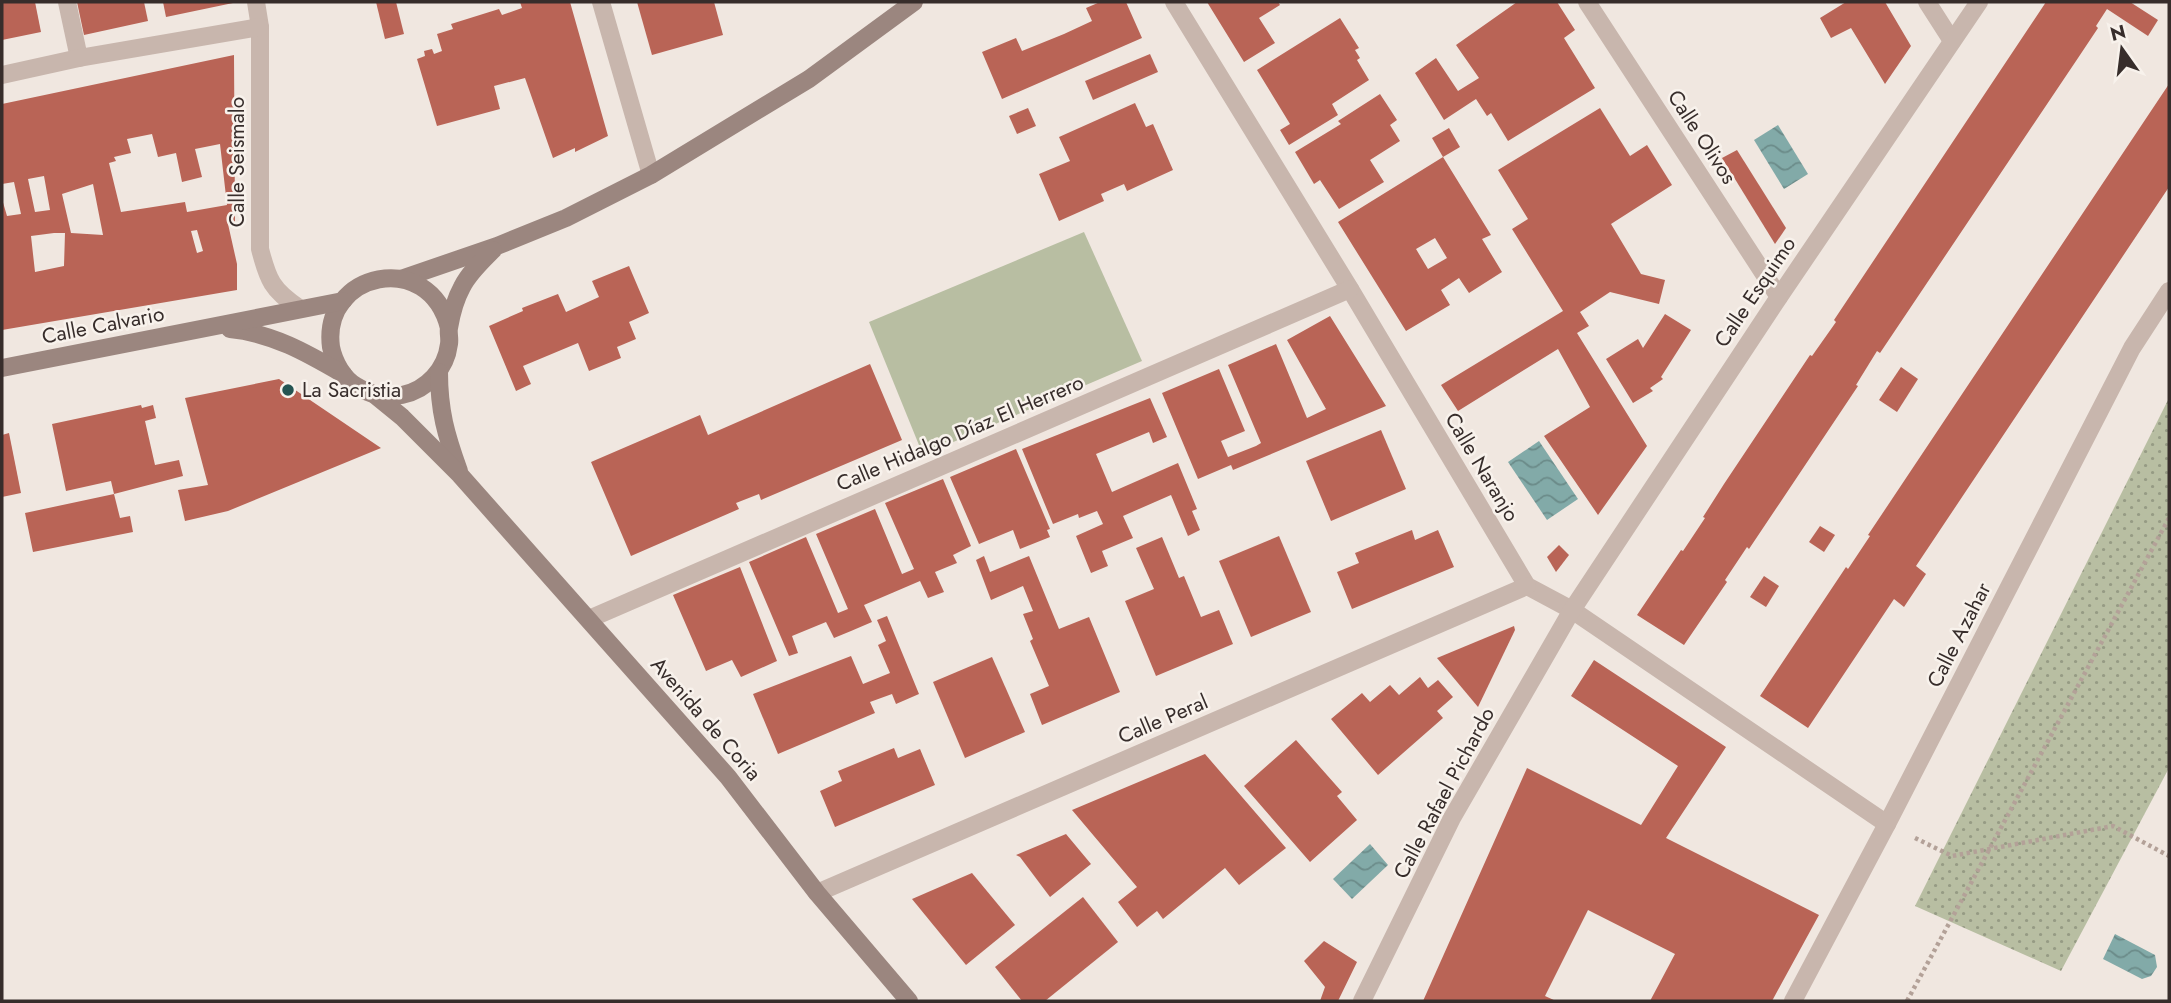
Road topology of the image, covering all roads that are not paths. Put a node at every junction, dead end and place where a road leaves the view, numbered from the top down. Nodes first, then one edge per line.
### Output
1 (67, 2) edge
2 (256, 2) edge
3 (601, 2) edge
4 (914, 2) edge
5 (1174, 2) edge
6 (1587, 2) edge
7 (1927, 2) edge
8 (1979, 2) edge
9 (260, 26) junction
10 (1952, 41) junction
11 (79, 58) junction
12 (2, 75) edge
13 (652, 175) junction
14 (497, 246) junction
15 (401, 279) junction
16 (1350, 289) junction
17 (2169, 291) edge
18 (1779, 297) junction
19 (343, 301) junction
20 (299, 308) junction
21 (213, 327) junction
22 (449, 328) junction
23 (2, 368) edge
24 (439, 372) junction
25 (343, 374) junction
26 (375, 395) junction
27 (460, 475) junction
28 (1527, 586) junction
29 (1572, 610) junction
30 (589, 619) junction
31 (1887, 824) junction
32 (817, 893) junction
33 (909, 1001) edge
34 (1362, 1001) edge
35 (1793, 1001) edge

1 - 11 street
2 - 9 street, Calle Seismalo
3 - 13 street
4 - 13 main road
5 - 16 street, Calle Naranjo
6 - 18 street, Calle Olivos
7 - 10 street
8 - 10 street, Calle Esquimo
9 - 11 street
9 - 20 street, Calle Seismalo
10 - 18 street, Calle Esquimo
11 - 12 street
13 - 14 main road
14 - 15 main road
14 - 22 main road
15 - 19 main road
15 - 22 main road
16 - 28 street, Calle Naranjo
16 - 30 street, Calle Hidalgo Díaz El Herrero
17 - 31 street, Calle Azahar
18 - 29 street, Calle Esquimo
19 - 20 main road, Calle Calvario
19 - 25 main road
20 - 21 main road, Calle Calvario
21 - 23 main road, Calle Calvario
21 - 25 main road, Calle Calvario
22 - 24 main road
24 - 26 main road
24 - 27 main road, Avenida de Coria
25 - 26 main road
26 - 27 main road, Avenida de Coria
27 - 30 main road, Avenida de Coria
28 - 29 street
28 - 32 street, Calle Peral
29 - 31 street
29 - 34 street, Calle Rafael Pichardo
30 - 32 main road, Avenida de Coria
31 - 35 street, Calle Azahar
32 - 33 main road, Avenida de Coria

